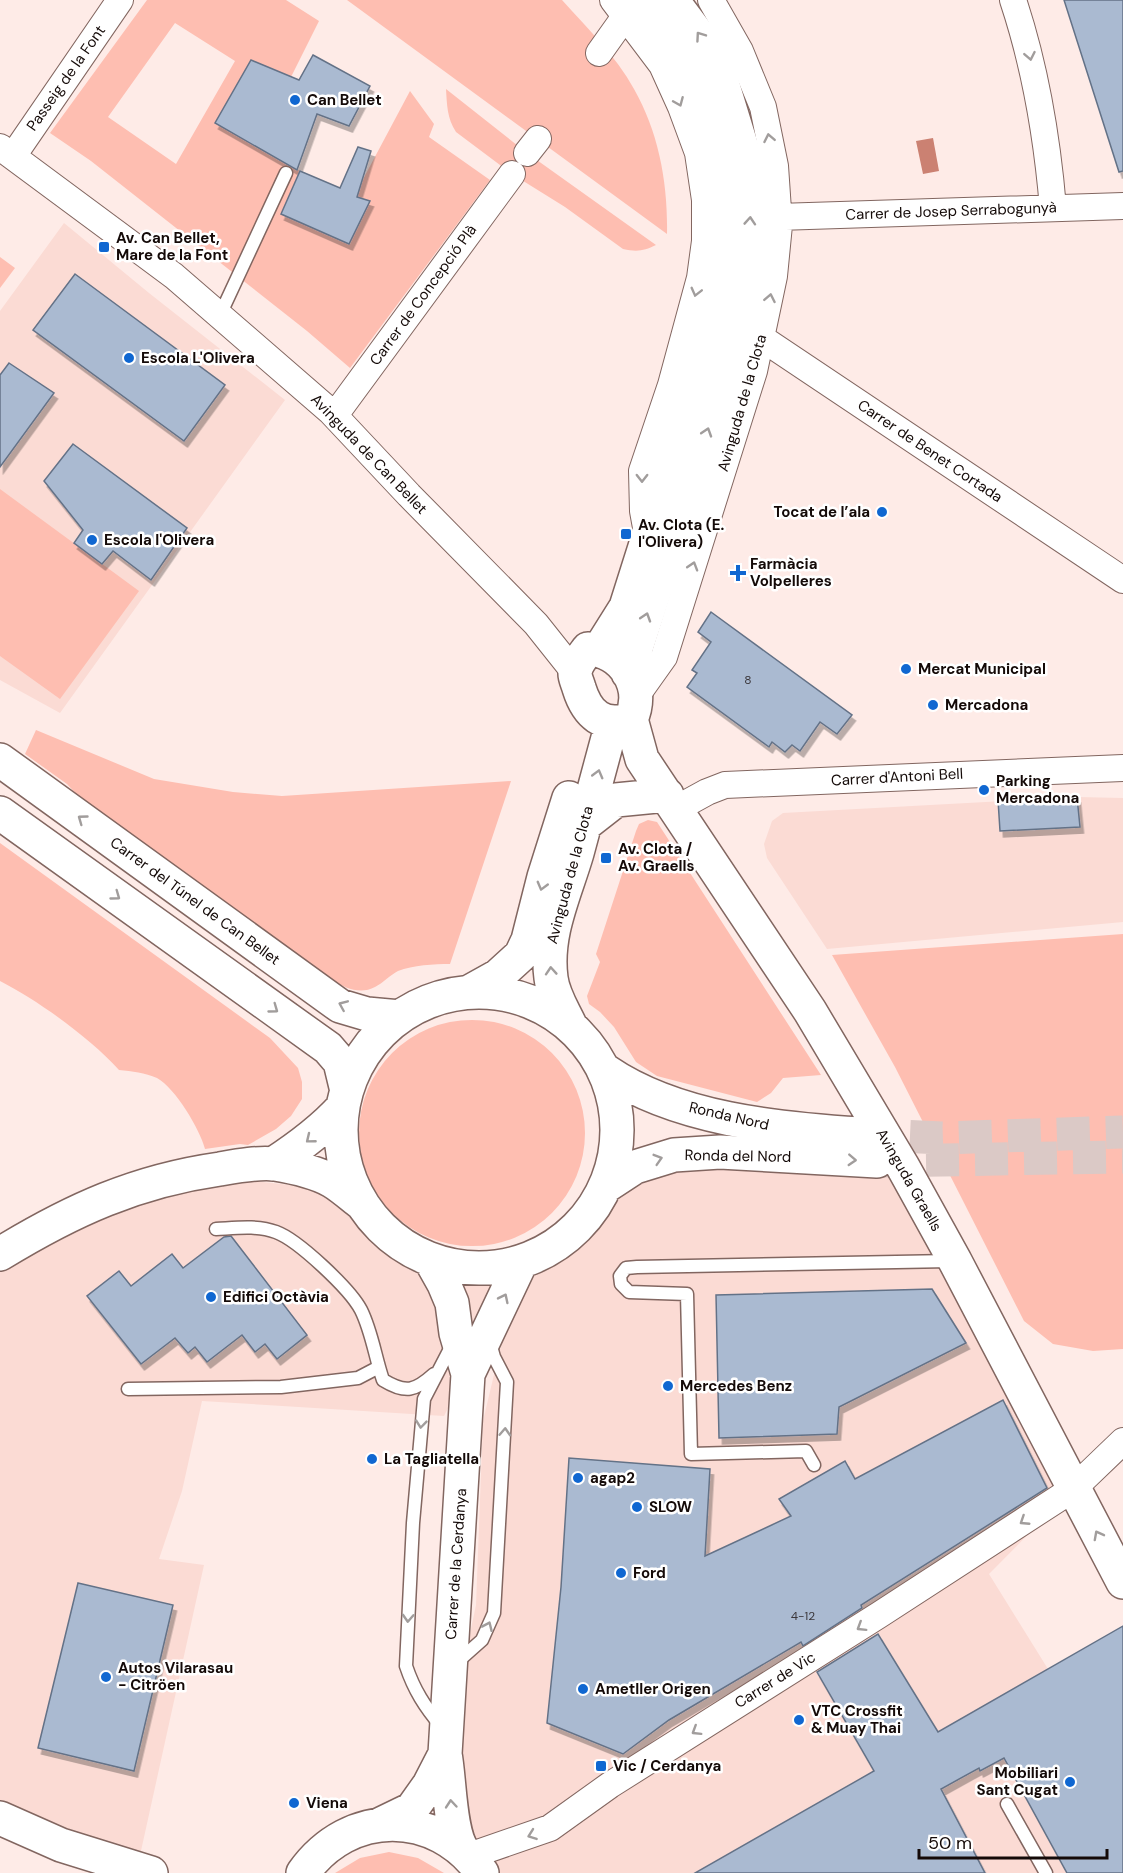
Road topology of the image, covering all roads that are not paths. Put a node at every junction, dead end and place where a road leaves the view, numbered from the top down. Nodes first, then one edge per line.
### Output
1 (120, 0) edge
2 (672, 0) edge
3 (711, 0) edge
4 (1012, 0) edge
5 (627, 5) edge
6 (599, 53) dead end
7 (6, 152) edge
8 (286, 173) dead end
9 (512, 174) dead end
10 (1123, 206) edge
11 (1053, 208) junction
12 (778, 217) junction
13 (220, 315) junction
14 (750, 330) junction
15 (334, 415) junction
16 (1123, 580) edge
17 (599, 650) junction
18 (575, 673) junction
19 (620, 705) junction
20 (0, 760) edge
21 (1123, 768) edge
22 (671, 802) junction
23 (0, 813) edge
24 (584, 825) junction
25 (471, 991) junction
26 (400, 1017) junction
27 (570, 1025) junction
28 (606, 1071) junction
29 (344, 1097) junction
30 (869, 1148) joint
31 (273, 1164) junction
32 (606, 1186) junction
33 (362, 1203) junction
34 (216, 1229) dead end
35 (0, 1254) edge
36 (430, 1259) junction
37 (955, 1261) junction
38 (521, 1262) junction
39 (472, 1333) junction
40 (379, 1367) junction
41 (454, 1372) junction
42 (128, 1389) dead end
43 (1123, 1441) edge
44 (814, 1465) dead end
45 (1074, 1489) junction
46 (1123, 1582) edge
47 (450, 1669) junction
48 (445, 1743) junction
49 (1007, 1804) dead end
50 (0, 1818) edge
51 (381, 1824) junction
52 (472, 1860) edge
53 (303, 1869) edge
54 (151, 1873) edge
55 (1046, 1873) edge

1 - 7 street, Passeig de la Font
14 -> 2 street, Avinguda de la Clota
12 -> 3 street, Avinguda de la Clota
4 -> 11 street
5 - 6 street
5 -> 17 street
7 - 13 street, Avinguda de Can Bellet
8 - 13 lane
9 - 15 street, Carrer de Concepció Plà
10 - 11 street, Carrer de Josep Serrabogunyà
11 - 12 street, Carrer de Josep Serrabogunyà
14 -> 12 street, Avinguda de la Clota
13 - 15 street, Avinguda de Can Bellet
14 - 16 street, Carrer de Benet Cortada
19 -> 14 street, Avinguda de la Clota
15 - 18 street, Avinguda de Can Bellet
17 - 18 street
17 - 19 street
18 - 19 street, Avinguda Graells
19 - 22 street, Avinguda Graells
24 -> 19 street, Avinguda de la Clota
19 -> 25 street, Avinguda de la Clota
26 -> 20 street, Carrer del Túnel de Can Bellet
21 - 22 street, Carrer d'Antoni Bell
22 - 24 street
22 - 37 street, Avinguda Graells
23 -> 29 street
27 -> 24 street, Avinguda de la Clota
25 - 26 street
25 - 27 street
26 - 29 street
27 - 28 street
28 - 30 street, Ronda Nord
28 - 32 street
29 -> 31 street
29 - 33 street
32 -> 30 street, Ronda del Nord
31 - 33 street
31 - 35 street
32 - 38 street
33 - 36 street
34 - 40 lane
36 - 38 street
36 - 39 street, Carrer de la Cerdanya
37 - 44 lane
37 - 45 street, Avinguda Graells
39 -> 38 street
39 - 41 street, Carrer de la Cerdanya
47 -> 39 lane
40 - 41 lane
40 - 42 lane
41 - 47 street, Carrer de la Cerdanya
41 -> 48 lane
43 - 45 street, Carrer de Vic
46 -> 45 street, Avinguda Graells
45 -> 52 street, Carrer de Vic
47 - 48 street, Carrer de la Cerdanya
48 - 51 street, Carrer de la Cerdanya
52 -> 48 street, Carrer de la Cerdanya
49 - 55 lane
50 - 54 street
51 - 52 street
51 - 53 street

